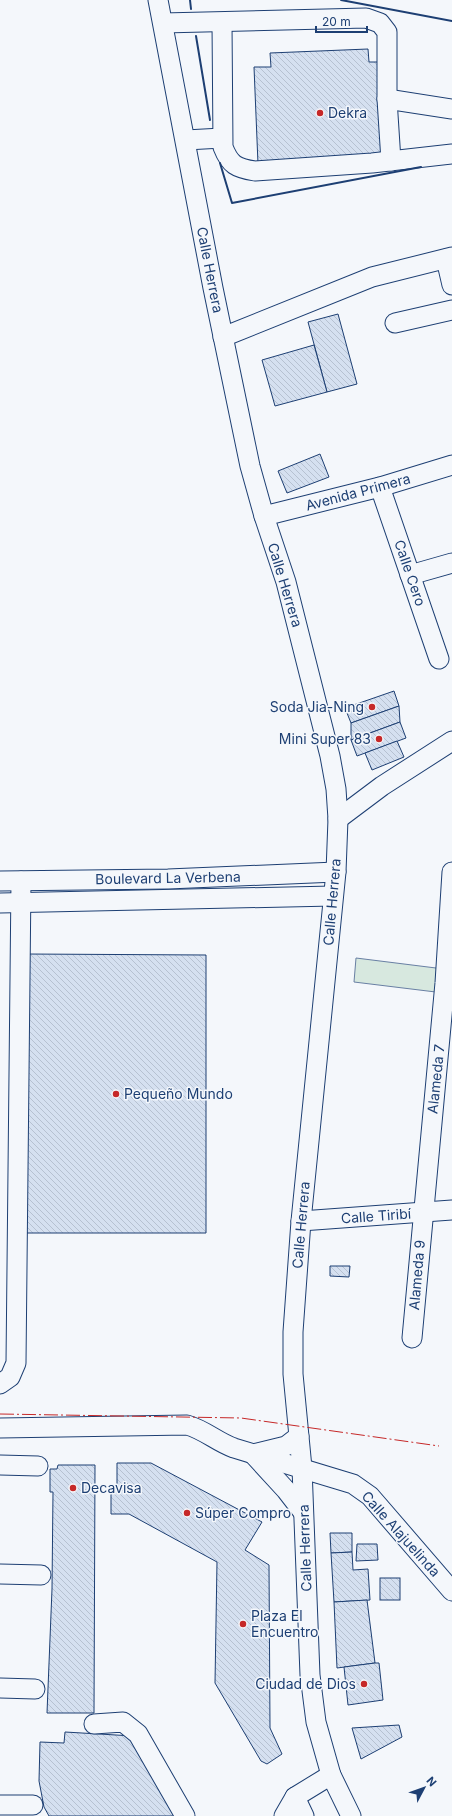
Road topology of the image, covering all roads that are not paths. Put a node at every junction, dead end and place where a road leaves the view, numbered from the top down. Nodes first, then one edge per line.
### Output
1 (158, 0) edge
2 (163, 23) junction
3 (222, 23) junction
4 (387, 99) junction
5 (452, 109) edge
6 (222, 138) junction
7 (186, 140) junction
8 (452, 154) edge
9 (391, 161) junction
10 (449, 258) edge
11 (452, 285) edge
12 (452, 310) edge
13 (394, 323) dead end
14 (223, 337) junction
15 (452, 465) edge
16 (380, 487) junction
17 (264, 516) junction
18 (452, 563) edge
19 (410, 575) junction
20 (440, 659) dead end
21 (452, 741) edge
22 (338, 819) junction
23 (336, 872) junction
24 (452, 872) edge
25 (168, 879) junction
26 (0, 881) edge
27 (21, 881) junction
28 (333, 896) junction
29 (170, 899) junction
30 (0, 903) edge
31 (20, 903) junction
32 (452, 1210) edge
33 (423, 1213) junction
34 (301, 1221) junction
35 (412, 1338) dead end
36 (0, 1384) edge
37 (0, 1428) edge
38 (299, 1436) junction
39 (253, 1454) junction
40 (0, 1465) edge
41 (38, 1466) dead end
42 (302, 1468) junction
43 (303, 1512) junction
44 (0, 1574) edge
45 (41, 1574) dead end
46 (452, 1590) edge
47 (0, 1688) edge
48 (35, 1688) dead end
49 (94, 1724) dead end
50 (331, 1775) junction
51 (295, 1797) junction
52 (0, 1805) edge
53 (33, 1805) dead end
54 (185, 1816) edge
55 (284, 1816) edge
56 (304, 1816) edge
57 (350, 1816) edge

1 - 2 street, Calle Herrera
2 - 3 street
2 - 7 street, Calle Herrera
3 - 4 street
3 - 6 street
4 - 5 street
4 - 9 street
6 - 7 street
6 - 9 street
7 - 14 street, Calle Herrera
8 - 9 street
10 - 11 street
10 - 14 street
12 - 13 street
14 - 17 street, Calle Herrera
15 - 16 street, Avenida Primera
16 - 17 street, Avenida Primera
16 - 19 street, Calle Cero
17 - 22 street, Calle Herrera
18 - 19 street
19 - 20 street, Calle Cero
21 - 22 street
22 - 23 street, Calle Herrera
23 - 25 street, Boulevard La Verbena
23 - 28 street, Calle Herrera
24 - 33 street, Alameda 7
25 - 27 street, Boulevard La Verbena
25 - 29 street
26 - 27 street, Boulevard La Verbena
27 - 31 street
28 - 29 street, Boulevard La Verbena
28 - 34 street, Calle Herrera
29 - 31 street, Boulevard La Verbena
30 - 31 street, Boulevard La Verbena
31 - 36 street
32 - 33 street, Calle Tiribí
33 - 34 street, Calle Tiribí
33 - 35 street, Alameda 9
34 - 38 street, Calle Herrera
37 - 39 street, Calle Alajuelinda
38 - 39 street
38 - 42 street, Calle Herrera
39 - 42 street, Calle Alajuelinda
39 - 43 street
40 - 41 street
42 - 43 street, Calle Herrera
42 - 46 street, Calle Alajuelinda
43 - 50 street, Calle Herrera
44 - 45 street
47 - 48 street
49 - 54 street
50 - 51 street
50 - 57 street, Calle Herrera
51 - 55 street
51 - 56 street
52 - 53 street

